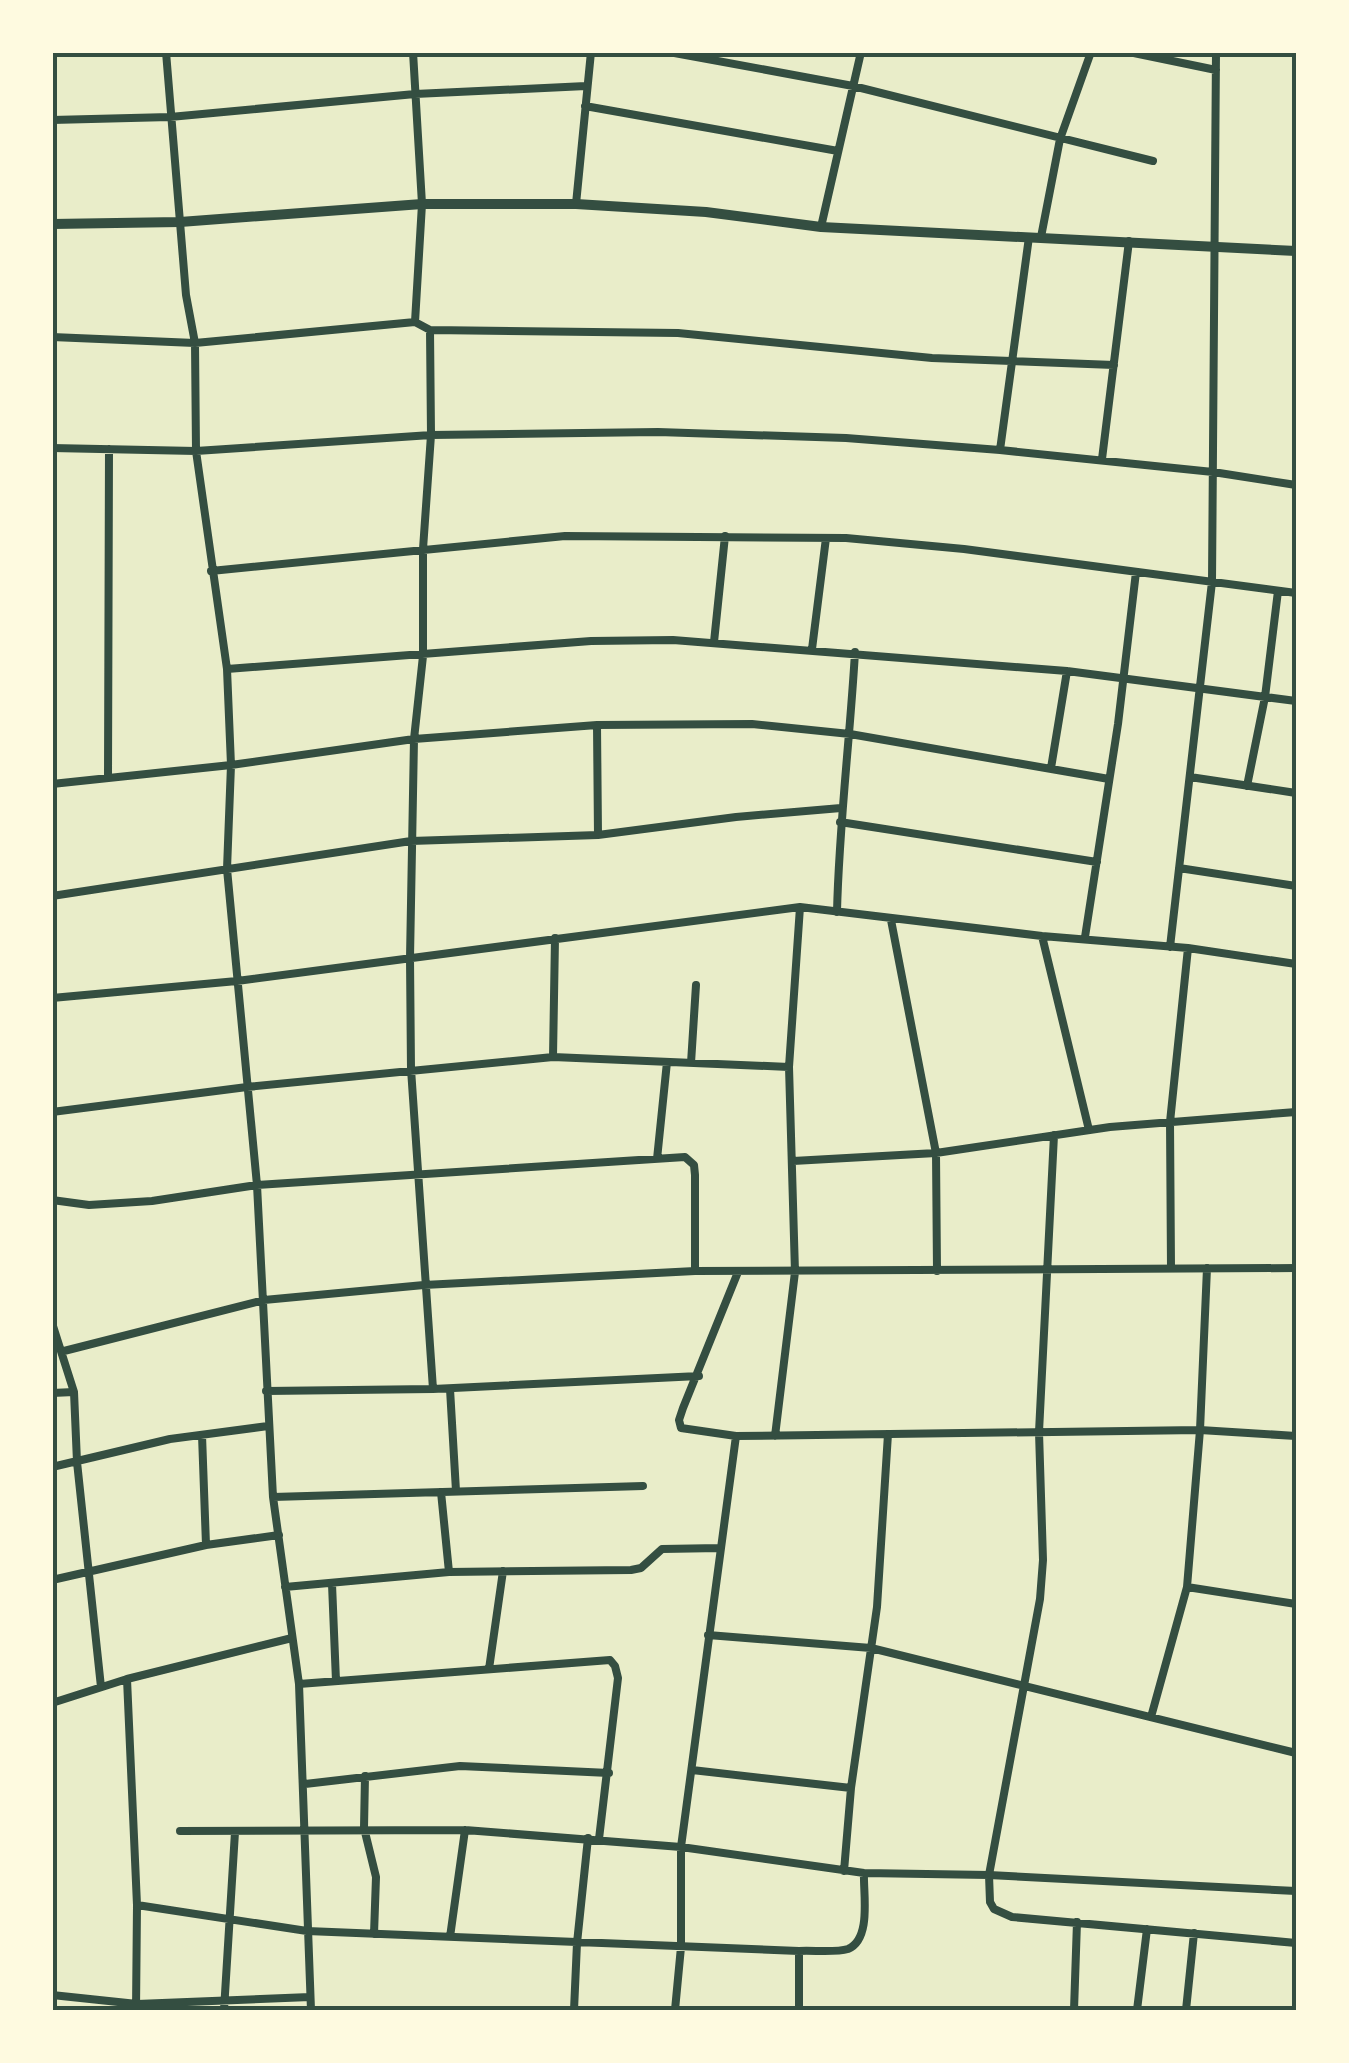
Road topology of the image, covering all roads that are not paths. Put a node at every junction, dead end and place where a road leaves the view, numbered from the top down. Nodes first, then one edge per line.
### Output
1 (166, 52) edge
2 (413, 52) edge
3 (590, 52) edge
4 (670, 52) edge
5 (861, 52) edge
6 (1091, 52) edge
7 (1128, 52) edge
8 (1216, 52) edge
9 (1216, 70) junction
10 (586, 86) junction
11 (853, 86) junction
12 (415, 94) junction
13 (585, 106) junction
14 (170, 118) junction
15 (52, 120) edge
16 (1060, 139) junction
17 (838, 150) junction
18 (1153, 161) dead end
19 (422, 204) junction
20 (576, 204) junction
21 (180, 222) junction
22 (52, 224) edge
23 (821, 226) junction
24 (1035, 237) junction
25 (1129, 241) junction
26 (1214, 244) junction
27 (1296, 251) edge
28 (416, 322) junction
29 (430, 330) junction
30 (52, 337) edge
31 (195, 342) junction
32 (1012, 360) junction
33 (1114, 365) junction
34 (430, 435) junction
35 (52, 448) edge
36 (108, 449) junction
37 (1000, 450) junction
38 (196, 451) junction
39 (1102, 459) junction
40 (1213, 472) junction
41 (1296, 485) edge
42 (725, 536) junction
43 (826, 538) junction
44 (423, 549) junction
45 (212, 572) junction
46 (1136, 572) junction
47 (1212, 582) junction
48 (1278, 591) junction
49 (1296, 594) edge
50 (714, 642) junction
51 (812, 649) junction
52 (855, 652) junction
53 (423, 656) junction
54 (227, 669) junction
55 (1067, 671) junction
56 (1123, 679) junction
57 (1200, 687) junction
58 (1265, 697) junction
59 (1296, 702) edge
60 (597, 725) junction
61 (850, 734) junction
62 (414, 739) junction
63 (232, 765) junction
64 (1052, 768) junction
65 (108, 777) junction
66 (1190, 777) junction
67 (1109, 780) junction
68 (52, 784) edge
69 (1247, 786) junction
70 (1296, 794) edge
71 (841, 808) junction
72 (840, 822) junction
73 (598, 836) junction
74 (411, 841) junction
75 (1097, 862) junction
76 (227, 868) junction
77 (1179, 868) junction
78 (1296, 886) edge
79 (52, 896) edge
80 (800, 908) junction
81 (838, 912) junction
82 (891, 920) junction
83 (1042, 936) junction
84 (1085, 937) junction
85 (555, 938) junction
86 (1170, 947) junction
87 (1188, 948) junction
88 (410, 958) junction
89 (1296, 964) edge
90 (238, 982) junction
91 (696, 984) dead end
92 (52, 998) edge
93 (554, 1057) junction
94 (667, 1062) junction
95 (690, 1063) junction
96 (788, 1066) junction
97 (411, 1069) junction
98 (247, 1087) junction
99 (52, 1112) edge
100 (1296, 1112) edge
101 (1170, 1122) junction
102 (1089, 1130) junction
103 (1054, 1135) junction
104 (936, 1153) junction
105 (657, 1159) junction
106 (793, 1161) junction
107 (420, 1172) junction
108 (257, 1185) junction
109 (52, 1200) edge
110 (1170, 1268) junction
111 (1206, 1268) junction
112 (1296, 1268) edge
113 (936, 1270) junction
114 (1049, 1270) junction
115 (695, 1271) junction
116 (738, 1272) junction
117 (795, 1272) junction
118 (424, 1285) junction
119 (264, 1300) junction
120 (52, 1323) edge
121 (64, 1351) junction
122 (698, 1376) junction
123 (450, 1388) junction
124 (434, 1389) junction
125 (266, 1391) junction
126 (74, 1392) junction
127 (52, 1393) edge
128 (268, 1426) junction
129 (1200, 1430) junction
130 (1040, 1432) junction
131 (888, 1434) junction
132 (202, 1435) junction
133 (736, 1436) junction
134 (775, 1436) junction
135 (1296, 1436) edge
136 (77, 1462) junction
137 (52, 1467) edge
138 (643, 1486) dead end
139 (456, 1491) junction
140 (441, 1492) junction
141 (273, 1496) junction
142 (279, 1535) junction
143 (206, 1545) junction
144 (720, 1548) junction
145 (88, 1570) junction
146 (503, 1571) junction
147 (449, 1572) junction
148 (52, 1580) edge
149 (332, 1584) junction
150 (286, 1586) junction
151 (1187, 1587) junction
152 (1296, 1604) edge
153 (708, 1635) junction
154 (292, 1638) junction
155 (871, 1648) junction
156 (489, 1669) junction
157 (127, 1679) junction
158 (336, 1681) junction
159 (299, 1684) junction
160 (102, 1687) junction
161 (1026, 1687) junction
162 (52, 1703) edge
163 (1151, 1717) junction
164 (1296, 1752) edge
165 (692, 1770) junction
166 (609, 1773) junction
167 (365, 1776) junction
168 (305, 1784) junction
169 (851, 1788) junction
170 (364, 1828) junction
171 (466, 1830) junction
172 (180, 1831) dead end
173 (303, 1831) junction
174 (236, 1832) junction
175 (588, 1838) junction
176 (599, 1839) junction
177 (681, 1848) junction
178 (844, 1871) junction
179 (864, 1873) junction
180 (989, 1875) junction
181 (1296, 1891) edge
182 (138, 1905) junction
183 (228, 1919) junction
184 (1078, 1922) junction
185 (1147, 1929) junction
186 (308, 1931) junction
187 (1194, 1933) junction
188 (374, 1934) junction
189 (450, 1937) junction
190 (576, 1943) junction
191 (1296, 1943) edge
192 (681, 1948) junction
193 (799, 1951) junction
194 (52, 1995) edge
195 (310, 1998) junction
196 (223, 2006) edge
197 (136, 2007) edge
198 (311, 2010) edge
199 (574, 2010) edge
200 (676, 2010) edge
201 (799, 2010) edge
202 (1074, 2010) edge
203 (1137, 2010) edge
204 (1186, 2010) edge

1 - 14 street
2 - 12 street
3 - 10 street
4 - 11 street
5 - 11 street
6 - 16 street
7 - 9 street
8 - 9 street
9 - 26 street
10 - 12 street
10 - 13 street
11 - 16 street
11 - 17 street
12 - 14 street
12 - 19 street
13 - 17 street
13 - 20 street
14 - 15 street
14 - 21 street
16 - 18 street
16 - 24 street
17 - 23 street
19 - 20 street
19 - 21 street
19 - 28 street
20 - 23 street
21 - 22 street
21 - 31 street
23 - 24 street
24 - 25 street
24 - 32 street
25 - 26 street
25 - 33 street
26 - 27 street
26 - 40 street
28 - 29 street
28 - 31 street
29 - 32 street
29 - 34 street
30 - 31 street
31 - 38 street
32 - 33 street
32 - 37 street
33 - 39 street
34 - 37 street
34 - 38 street
34 - 44 street
35 - 36 street
36 - 38 street
36 - 65 street
37 - 39 street
38 - 45 street
39 - 40 street
40 - 41 street
40 - 47 street
42 - 43 street
42 - 44 street
42 - 50 street
43 - 46 street
43 - 51 street
44 - 45 street
44 - 53 street
45 - 54 street
46 - 47 street
46 - 56 street
47 - 48 street
47 - 57 street
48 - 49 street
48 - 58 street
50 - 51 street
50 - 53 street
51 - 52 street
52 - 55 street
52 - 61 street
53 - 54 street
53 - 62 street
54 - 63 street
55 - 56 street
55 - 64 street
56 - 57 street
56 - 67 street
57 - 58 street
57 - 66 street
58 - 59 street
58 - 69 street
60 - 61 street
60 - 62 street
60 - 73 street
61 - 64 street
61 - 71 street
62 - 63 street
62 - 74 street
63 - 65 street
63 - 76 street
64 - 67 street
65 - 68 street
66 - 69 street
66 - 77 street
67 - 75 street
69 - 70 street
71 - 72 street
71 - 73 street
72 - 75 street
72 - 81 street
73 - 74 street
74 - 76 street
74 - 88 street
75 - 84 street
76 - 79 street
76 - 90 street
77 - 78 street
77 - 86 street
80 - 81 street
80 - 85 street
80 - 96 street
81 - 82 street
82 - 83 street
82 - 104 street
83 - 84 street
83 - 102 street
84 - 86 street
85 - 88 street
85 - 93 street
86 - 87 street
87 - 89 street
87 - 101 street
88 - 90 street
88 - 97 street
90 - 92 street
90 - 98 street
91 - 95 street
93 - 94 street
93 - 97 street
94 - 95 street
94 - 105 street
95 - 96 street
96 - 106 street
97 - 98 street
97 - 107 street
98 - 99 street
98 - 108 street
100 - 101 street
101 - 102 street
101 - 110 street
102 - 103 street
103 - 104 street
103 - 114 street
104 - 106 street
104 - 113 street
105 - 107 street
105 - 115 street
106 - 117 street
107 - 108 street
107 - 118 street
108 - 109 street
108 - 119 street
110 - 111 street
110 - 114 street
111 - 112 street
111 - 129 street
113 - 114 street
113 - 117 street
114 - 130 street
115 - 116 street
115 - 118 street
116 - 117 street
116 - 122 street
117 - 134 street
118 - 119 street
118 - 124 street
119 - 121 street
119 - 125 street
120 - 121 street
121 - 126 street
122 - 123 street
122 - 133 street
123 - 124 street
123 - 139 street
124 - 125 street
125 - 128 street
126 - 127 street
126 - 136 street
128 - 132 street
128 - 141 street
129 - 130 street
129 - 135 street
129 - 151 street
130 - 131 street
130 - 161 street
131 - 134 street
131 - 155 street
132 - 136 street
132 - 143 street
133 - 134 street
133 - 144 street
136 - 137 street
136 - 145 street
138 - 139 street
139 - 140 street
140 - 141 street
140 - 147 street
141 - 142 street
142 - 143 street
142 - 150 street
143 - 145 street
144 - 146 street
144 - 153 street
145 - 148 street
145 - 160 street
146 - 147 street
146 - 156 street
147 - 149 street
149 - 150 street
149 - 158 street
150 - 154 street
151 - 152 street
151 - 163 street
153 - 155 street
153 - 165 street
154 - 157 street
154 - 159 street
155 - 161 street
155 - 169 street
156 - 158 street
156 - 166 street
157 - 160 street
157 - 182 street
158 - 159 street
159 - 168 street
160 - 162 street
161 - 163 street
161 - 180 street
163 - 164 street
165 - 169 street
165 - 177 street
166 - 167 street
166 - 176 street
167 - 168 street
167 - 170 street
168 - 173 street
169 - 178 street
170 - 171 street
170 - 173 street
170 - 188 street
171 - 175 street
171 - 189 street
172 - 174 street
173 - 174 street
173 - 186 street
174 - 183 street
175 - 176 street
175 - 190 street
176 - 177 street
177 - 178 street
177 - 192 street
178 - 179 street
179 - 180 street
179 - 193 street
180 - 181 street
180 - 184 street
182 - 183 street
182 - 197 street
183 - 186 street
183 - 196 street
184 - 185 street
184 - 202 street
185 - 187 street
185 - 203 street
186 - 188 street
186 - 195 street
187 - 191 street
187 - 204 street
188 - 189 street
189 - 190 street
190 - 192 street
190 - 199 street
192 - 193 street
192 - 200 street
193 - 201 street
194 - 197 street
195 - 196 street
195 - 198 street
196 - 197 street

